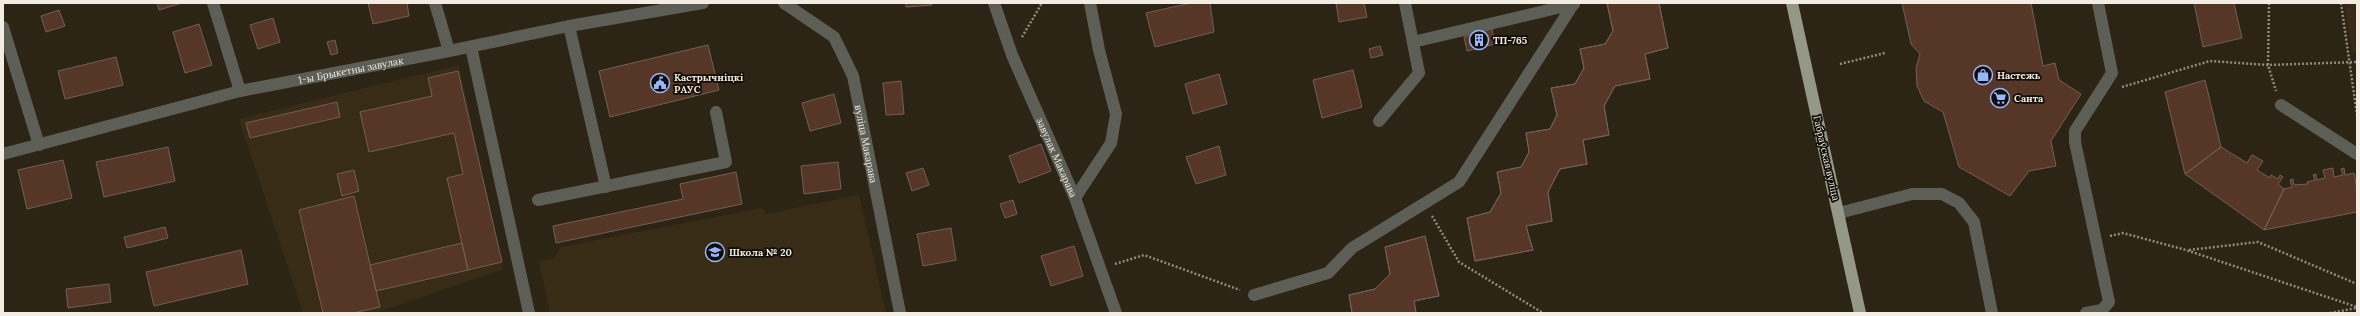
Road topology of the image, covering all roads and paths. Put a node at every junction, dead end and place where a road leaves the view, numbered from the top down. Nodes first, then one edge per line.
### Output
1 (213, 3) edge
2 (435, 3) edge
3 (703, 3) edge
4 (784, 3) edge
5 (994, 3) edge
6 (1042, 3) edge
7 (1090, 3) edge
8 (1405, 3) edge
9 (1792, 3) edge
10 (2098, 3) edge
11 (2269, 3) edge
12 (2341, 3) edge
13 (1574, 4) edge
14 (569, 26) junction
15 (3, 27) edge
16 (1413, 42) junction
17 (471, 47) junction
18 (449, 51) junction
19 (1885, 53) dead end
20 (1012, 55) junction
21 (2357, 62) edge
22 (2350, 63) junction
23 (1840, 64) dead end
24 (2268, 65) junction
25 (2118, 88) dead end
26 (240, 91) junction
27 (2281, 105) joint
28 (716, 112) dead end
29 (2357, 115) edge
30 (1379, 121) dead end
31 (39, 145) junction
32 (3, 154) edge
33 (2357, 154) edge
34 (606, 187) junction
35 (1076, 198) junction
36 (538, 200) dead end
37 (1424, 204) junction
38 (1839, 212) junction
39 (2097, 240) junction
40 (2186, 250) junction
41 (1100, 270) junction
42 (2357, 284) edge
43 (1254, 295) joint
44 (2357, 307) edge
45 (529, 313) edge
46 (900, 313) edge
47 (1116, 313) edge
48 (1543, 313) edge
49 (1860, 313) edge
50 (1992, 313) edge
51 (2086, 313) edge
52 (2330, 313) edge

1 - 26 street
2 - 18 street
3 - 14 street, 1-ы Брыкетны завулак
4 - 46 street, вуліца Макарава
5 - 20 street, завулак Макарава
6 - 20 path
7 - 35 street
8 - 16 street
9 - 38 main road, Габраўская вуліца
10 - 39 street
11 - 24 path
12 - 22 path
13 - 16 street
13 - 37 street
14 - 17 street, 1-ы Брыкетны завулак
14 - 34 street
15 - 31 street
16 - 30 street
17 - 18 street, 1-ы Брыкетны завулак
17 - 45 street
18 - 26 street, 1-ы Брыкетны завулак
19 - 23 path
20 - 35 street, завулак Макарава
21 - 22 path
22 - 24 path
22 - 29 path
24 - 25 path
24 - 27 path
26 - 31 street, 1-ы Брыкетны завулак
27 - 33 street
28 - 34 street
31 - 32 street, 1-ы Брыкетны завулак
34 - 36 street
35 - 41 street, завулак Макарава
37 - 43 street
37 - 48 path
38 - 49 main road, Габраўская вуліца
38 - 50 street
39 - 40 path
39 - 51 street
40 - 42 path
40 - 44 path
41 - 43 path
41 - 47 street, завулак Макарава
44 - 52 path

